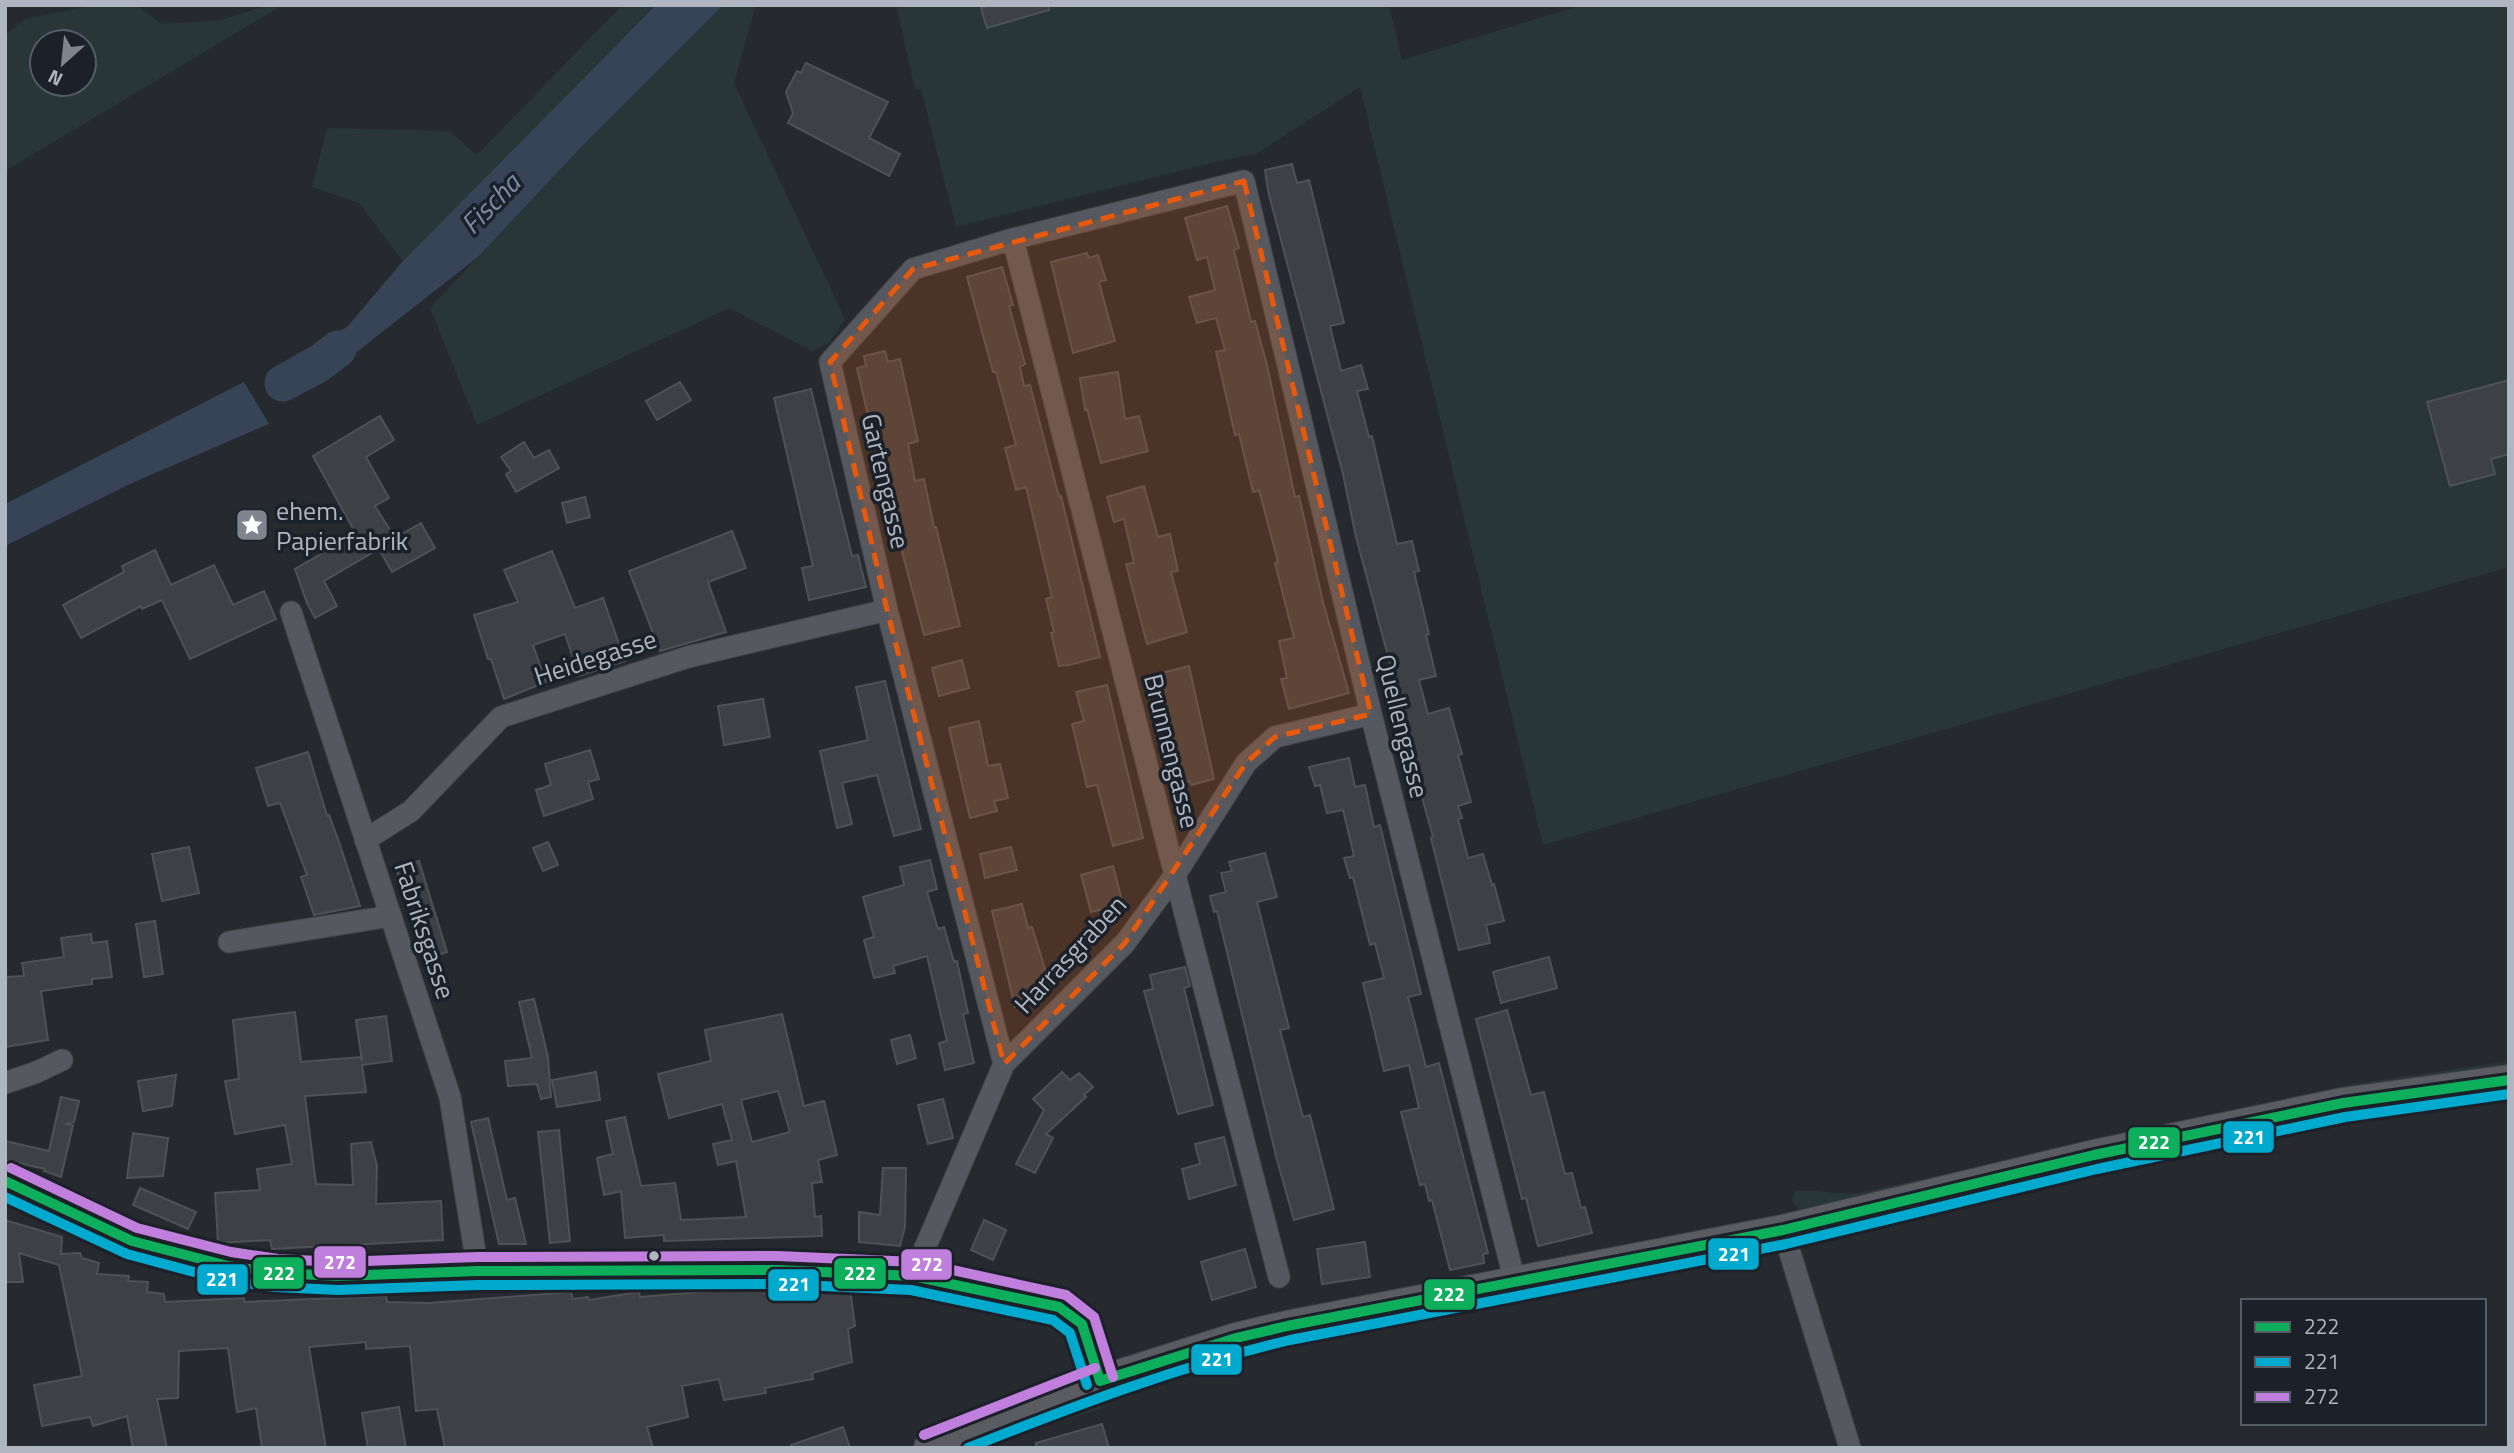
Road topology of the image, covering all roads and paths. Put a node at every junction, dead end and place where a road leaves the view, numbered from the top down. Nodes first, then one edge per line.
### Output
1 (1244, 181) joint
2 (1013, 239) junction
3 (887, 610) junction
4 (291, 612) dead end
5 (1371, 714) junction
6 (365, 840) junction
7 (1175, 876) junction
8 (391, 916) junction
9 (229, 942) dead end
10 (62, 1060) dead end
11 (1004, 1064) junction
12 (2509, 1080) edge
13 (5, 1083) edge
14 (5, 1181) edge
15 (1783, 1230) junction
16 (478, 1271) junction
17 (913, 1276) junction
18 (1279, 1276) dead end
19 (1515, 1282) junction
20 (1100, 1381) junction
21 (929, 1448) edge
22 (1850, 1448) edge

1 - 2 street, Gartengasse
1 - 5 street, Quellengasse
2 - 3 street, Gartengasse
2 - 7 street, Brunnengasse
3 - 6 street, Heidegasse
3 - 11 street, Gartengasse
4 - 6 street, Fabriksgasse
5 - 7 street, Harrasgraben
5 - 19 street, Quellengasse
6 - 8 street, Fabriksgasse
7 - 11 street, Harrasgraben
7 - 18 street, Brunnengasse
8 - 9 street
8 - 16 street, Fabriksgasse
10 - 13 street
11 - 17 street, Harrasgraben
12 - 15 main road
14 - 16 street
15 - 19 main road
15 - 22 street
16 - 17 street
17 - 20 street
19 - 20 main road
20 - 21 main road

